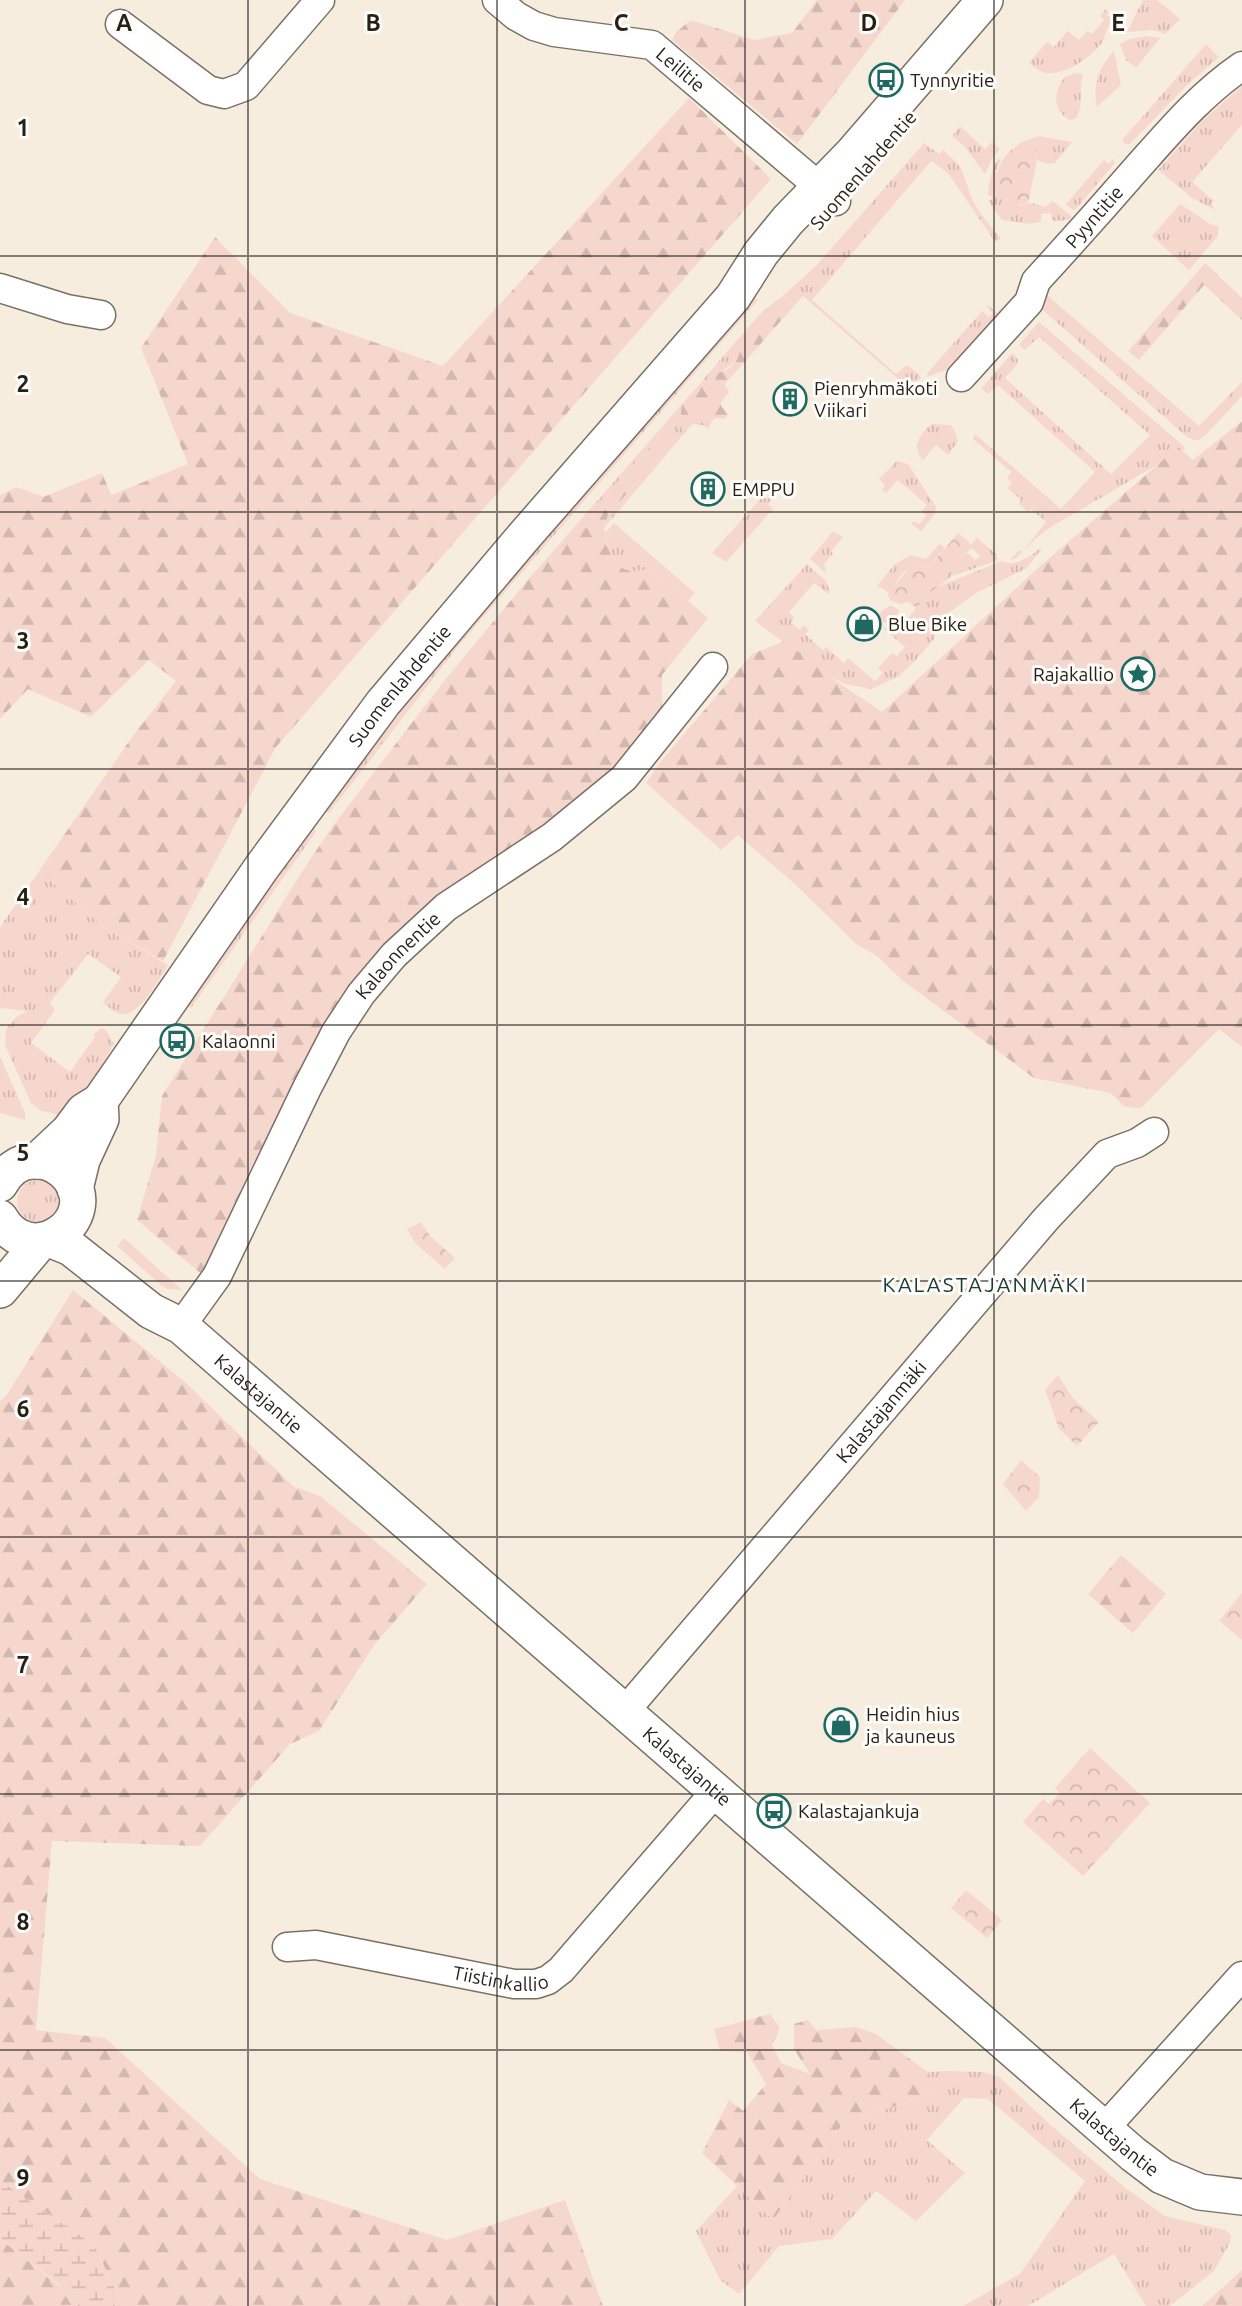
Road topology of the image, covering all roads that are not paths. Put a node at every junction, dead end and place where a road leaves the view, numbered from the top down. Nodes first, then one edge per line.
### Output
1 (320, 0) edge
2 (497, 0) edge
3 (985, 0) edge
4 (1011, 0) edge
5 (120, 24) dead end
6 (1242, 66) edge
7 (828, 194) junction
8 (0, 288) edge
9 (101, 315) dead end
10 (961, 377) dead end
11 (713, 667) dead end
12 (100, 1101) junction
13 (1154, 1132) dead end
14 (15, 1163) edge
15 (76, 1198) junction
16 (0, 1221) edge
17 (45, 1240) junction
18 (0, 1290) edge
19 (181, 1326) junction
20 (625, 1711) junction
21 (716, 1791) junction
22 (287, 1947) dead end
23 (1242, 1976) edge
24 (1103, 2130) junction
25 (1242, 2197) edge

1 - 5 street
2 - 7 street, Leilitie
3 - 7 main road, Suomenlahdentie
4 - 7 main road, Suomenlahdentie
6 - 10 street, Pyyntitie
7 - 12 main road, Suomenlahdentie
8 - 9 street
11 - 19 street, Kalaonnentie
12 - 14 main road, Suomenlahdentie
12 - 15 main road, Suomenlahdentie
13 - 20 street, Kalastajanmäki
14 - 15 main road, Kalastajantie
15 - 17 main road, Suomenlahdentie
15 - 19 main road, Kalastajantie
16 - 17 main road, Kalastajantie
17 - 18 main road
17 - 19 main road, Kalastajantie
19 - 20 main road, Kalastajantie
20 - 21 main road, Kalastajantie
21 - 22 street, Tiistinkallio
21 - 24 main road, Kalastajantie
23 - 24 street
24 - 25 main road, Kalastajantie

